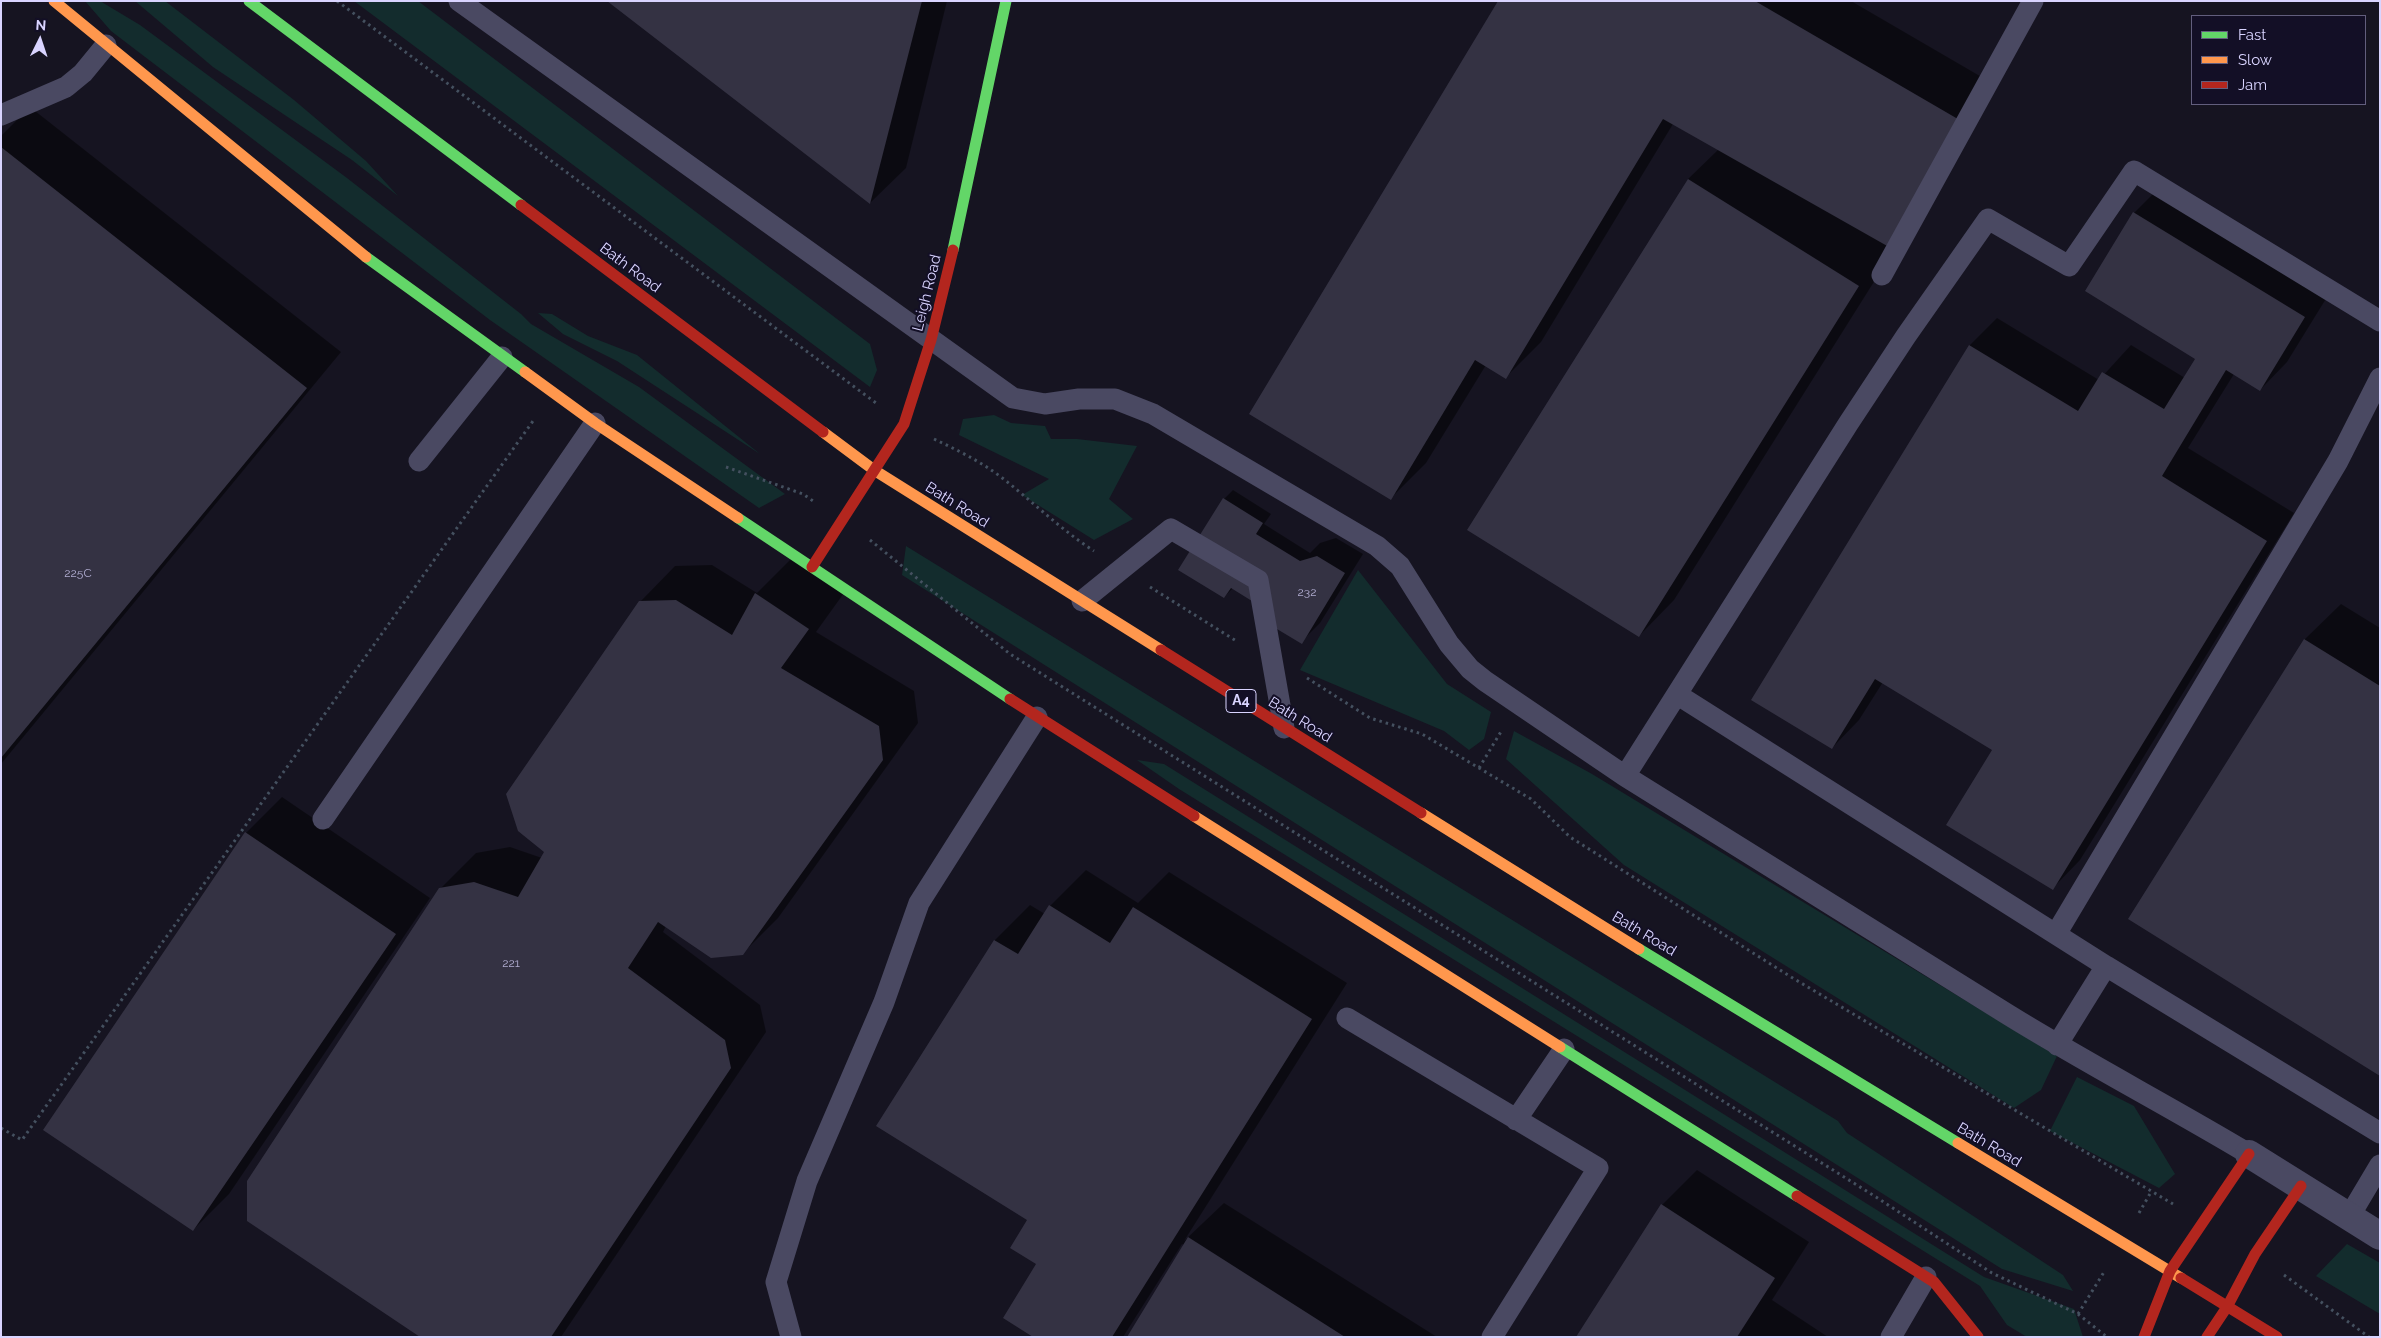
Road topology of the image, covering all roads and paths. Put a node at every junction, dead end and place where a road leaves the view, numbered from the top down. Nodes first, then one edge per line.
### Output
1 (54, 1) edge
2 (249, 1) edge
3 (337, 1) edge
4 (459, 1) edge
5 (1006, 1) edge
6 (2033, 1) edge
7 (106, 44) junction
8 (1, 115) edge
9 (1882, 275) dead end
10 (2380, 321) edge
11 (931, 340) junction
12 (502, 357) junction
13 (2380, 378) edge
14 (552, 393) junction
15 (595, 423) junction
16 (904, 424) junction
17 (419, 461) dead end
18 (722, 465) dead end
19 (874, 470) junction
20 (842, 519) junction
21 (812, 567) junction
22 (1121, 570) junction
23 (1082, 601) junction
24 (1272, 660) junction
25 (1678, 695) junction
26 (1518, 704) junction
27 (1037, 716) junction
28 (1284, 728) junction
29 (1479, 768) junction
30 (1625, 776) junction
31 (323, 819) dead end
32 (2056, 934) junction
33 (2106, 966) junction
34 (1347, 1018) dead end
35 (2057, 1045) junction
36 (1564, 1049) junction
37 (1516, 1120) junction
38 (1, 1128) edge
39 (2380, 1133) edge
40 (2250, 1154) junction
41 (2380, 1165) edge
42 (2302, 1186) junction
43 (2349, 1217) junction
44 (2203, 1221) junction
45 (2380, 1236) edge
46 (2255, 1254) junction
47 (2170, 1271) junction
48 (1926, 1276) junction
49 (2226, 1307) junction
50 (791, 1337) edge
51 (1492, 1337) edge
52 (1891, 1337) edge
53 (1978, 1337) edge
54 (2108, 1337) edge
55 (2144, 1337) edge
56 (2207, 1337) edge
57 (2277, 1337) edge
58 (2369, 1337) edge

1 - 7 street
2 - 19 street, Bath Road / A4
3 - 16 path
4 - 11 lane
5 - 11 street, Leigh Road
6 - 9 lane
7 - 8 lane
7 - 12 street
10 - 25 lane
11 - 16 street, Leigh Road
11 - 26 lane
12 - 14 street
12 - 17 lane
13 - 32 lane
14 - 15 street
14 - 38 path
15 - 21 street
15 - 31 lane
16 - 19 street, Leigh Road
16 - 22 path
18 - 20 path
19 - 20 street, Leigh Road
19 - 23 street, Bath Road / A4
20 - 21 street, Leigh Road
20 - 54 path
21 - 27 street
22 - 23 lane
22 - 24 path
22 - 24 lane
23 - 28 street, Bath Road / A4
24 - 28 lane
24 - 29 path
25 - 30 lane
25 - 32 lane
26 - 29 path
26 - 30 lane
27 - 36 street
27 - 50 lane
28 - 47 street, Bath Road / A4
29 - 44 path
30 - 35 lane
32 - 33 lane
33 - 35 lane
33 - 39 lane
34 - 37 lane
35 - 40 lane
36 - 37 lane
36 - 48 street
37 - 51 lane
40 - 42 street
40 - 44 street
41 - 43 lane
42 - 43 street
42 - 46 street
43 - 45 street
44 - 47 street
46 - 49 street
46 - 58 path
47 - 49 street, Bath Road / A4
47 - 55 street
48 - 52 lane
48 - 53 street
49 - 56 street
49 - 57 street, Bath Road / A4

